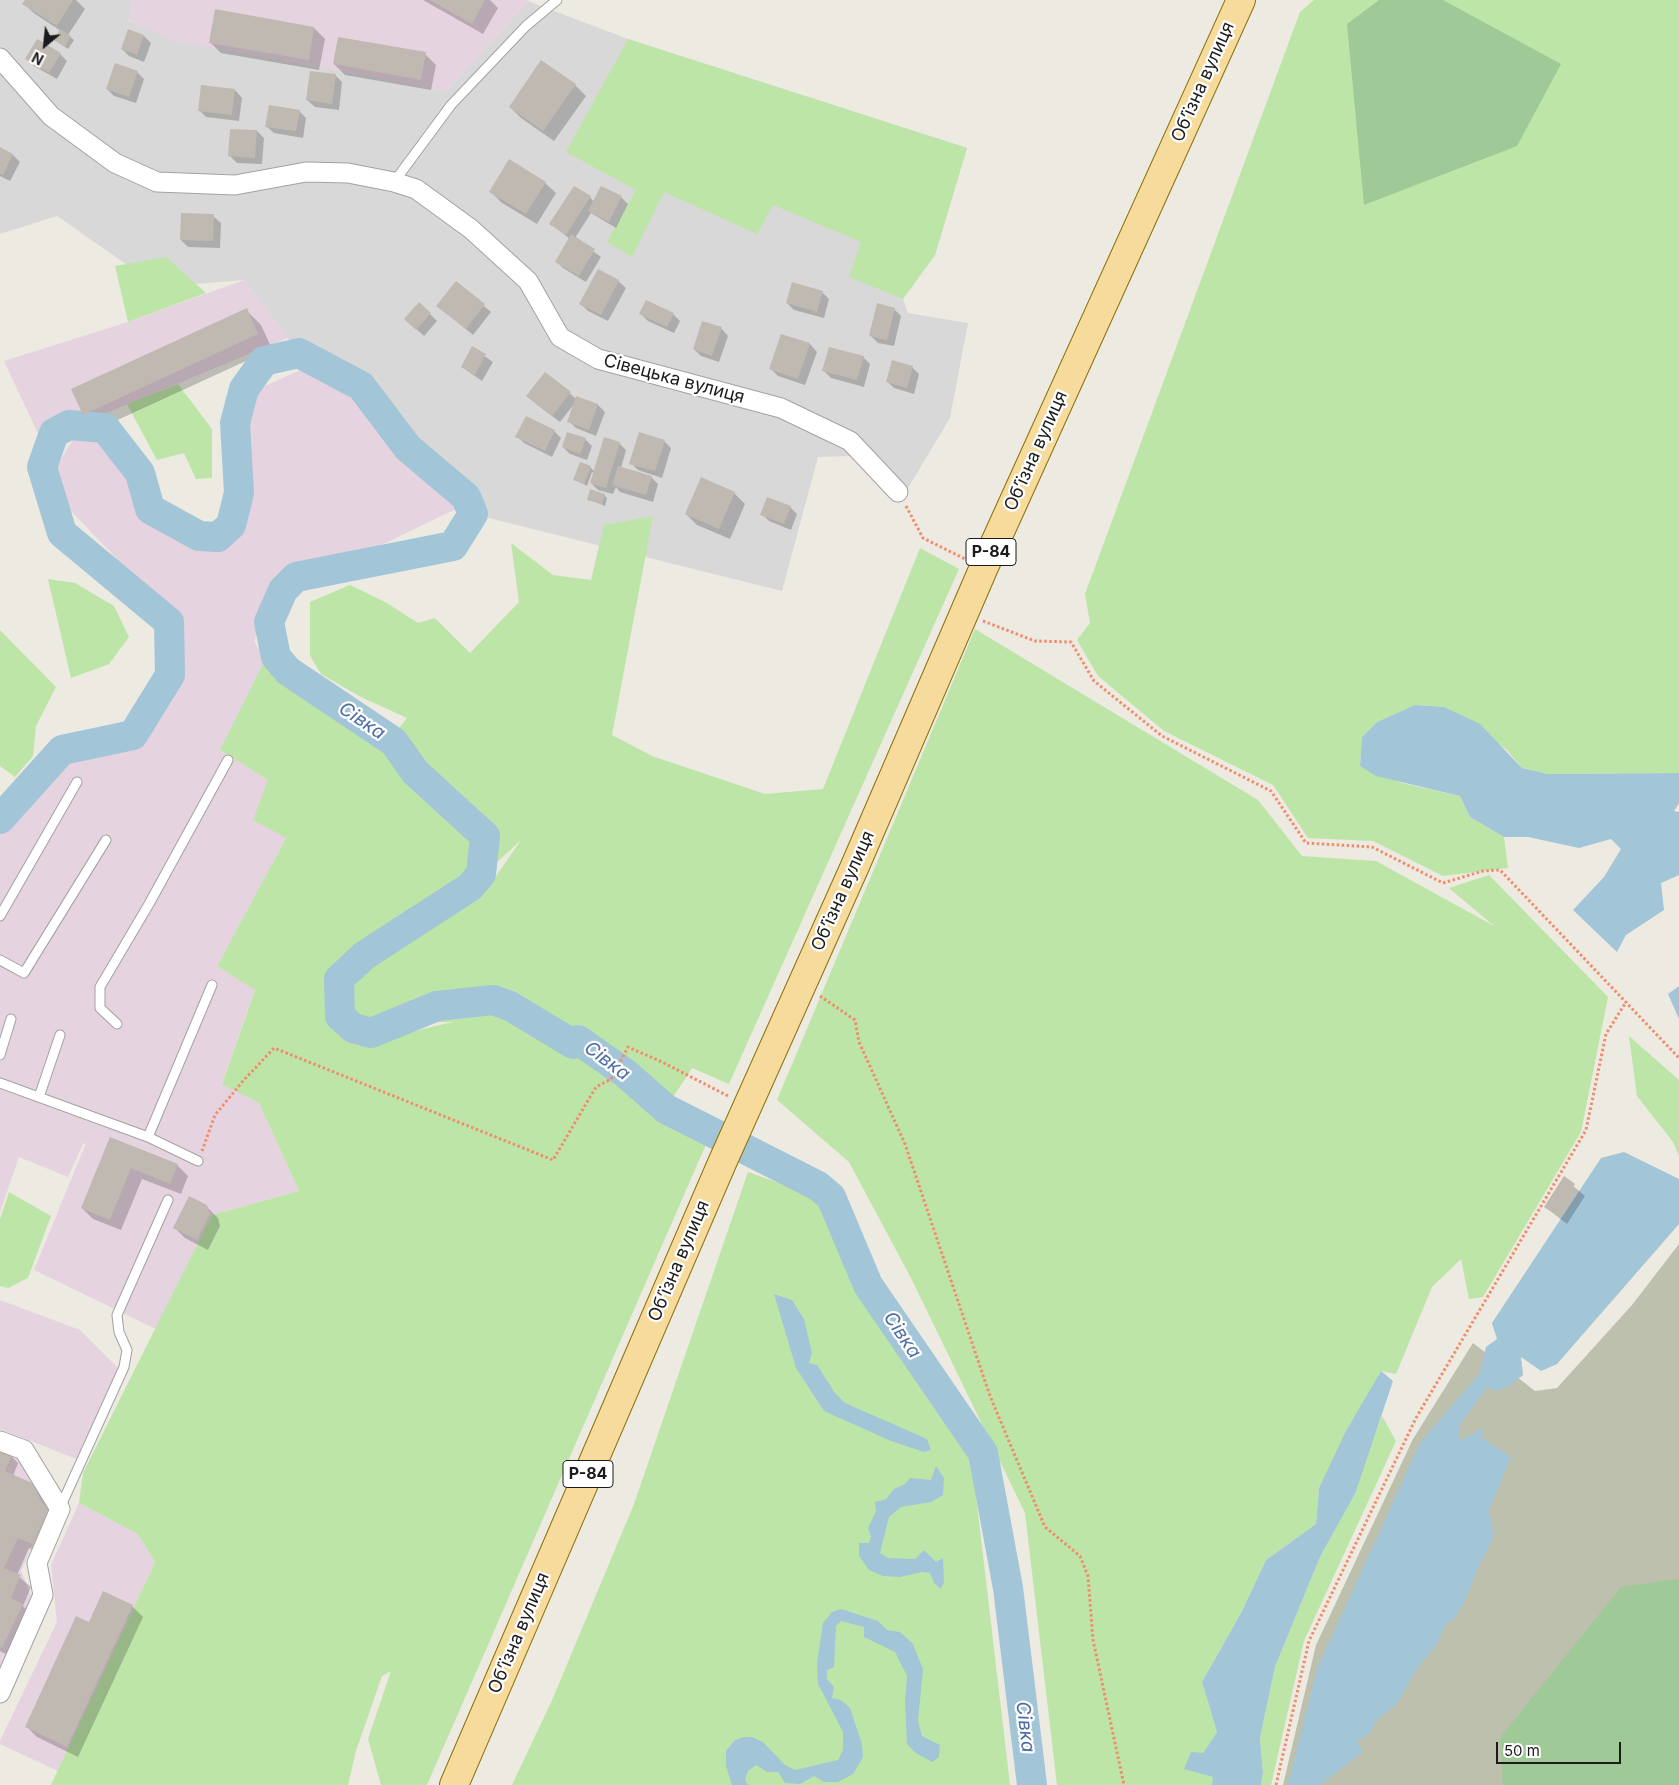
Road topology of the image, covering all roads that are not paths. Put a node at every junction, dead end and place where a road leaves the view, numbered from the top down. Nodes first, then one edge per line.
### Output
1 (557, 0) edge
2 (1241, 0) edge
3 (0, 58) edge
4 (394, 182) junction
5 (898, 492) road end
6 (228, 760) dead end
7 (77, 782) dead end
8 (106, 840) dead end
9 (0, 916) edge
10 (0, 960) edge
11 (212, 985) dead end
12 (11, 1019) dead end
13 (117, 1024) dead end
14 (60, 1035) dead end
15 (0, 1055) edge
16 (0, 1083) edge
17 (40, 1097) junction
18 (148, 1137) junction
19 (198, 1161) road end
20 (168, 1200) dead end
21 (0, 1440) edge
22 (60, 1509) junction
23 (0, 1693) edge
24 (454, 1785) edge

1 - 4 lane
2 - 24 main road, Обʼїзна вулиця / Р-84
3 - 4 street, Сівецька вулиця
4 - 5 street, Сівецька вулиця
6 - 13 lane
7 - 9 lane
8 - 10 lane
11 - 18 lane
12 - 15 lane
14 - 17 lane
16 - 17 lane
17 - 18 lane
18 - 19 lane
20 - 22 lane
21 - 22 street
22 - 23 street

